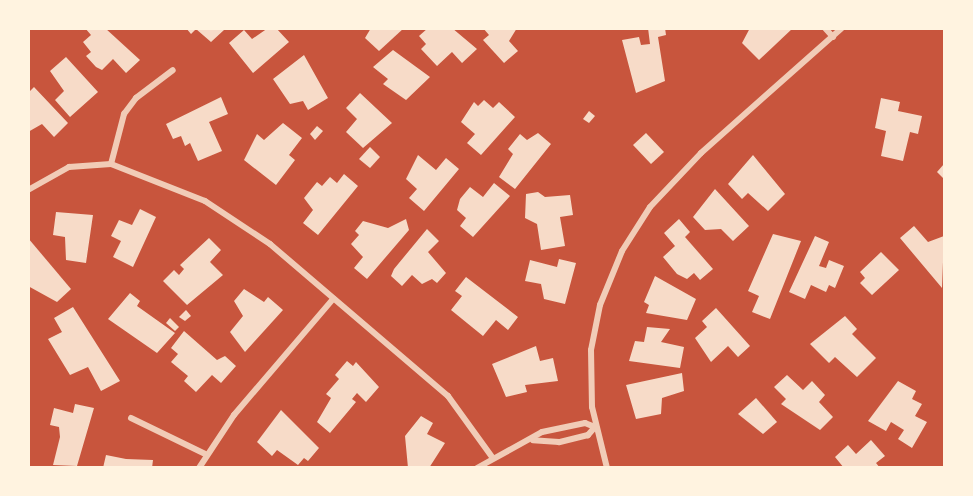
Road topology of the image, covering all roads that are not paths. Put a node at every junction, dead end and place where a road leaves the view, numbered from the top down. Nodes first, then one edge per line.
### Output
1 (825, 28) edge
2 (842, 28) edge
3 (833, 37) junction
4 (174, 70) dead end
5 (111, 164) junction
6 (28, 189) edge
7 (333, 299) junction
8 (131, 418) dead end
9 (595, 427) junction
10 (533, 440) junction
11 (205, 454) junction
12 (492, 457) junction
13 (199, 468) edge
14 (477, 468) edge
15 (607, 468) edge

1 - 3 street
2 - 3 street
3 - 9 street
4 - 5 street
5 - 6 street
5 - 7 street
7 - 11 street
7 - 12 street
8 - 11 street
9 - 10 street
9 - 10 street
9 - 15 street
10 - 12 street
11 - 13 street
12 - 14 street

